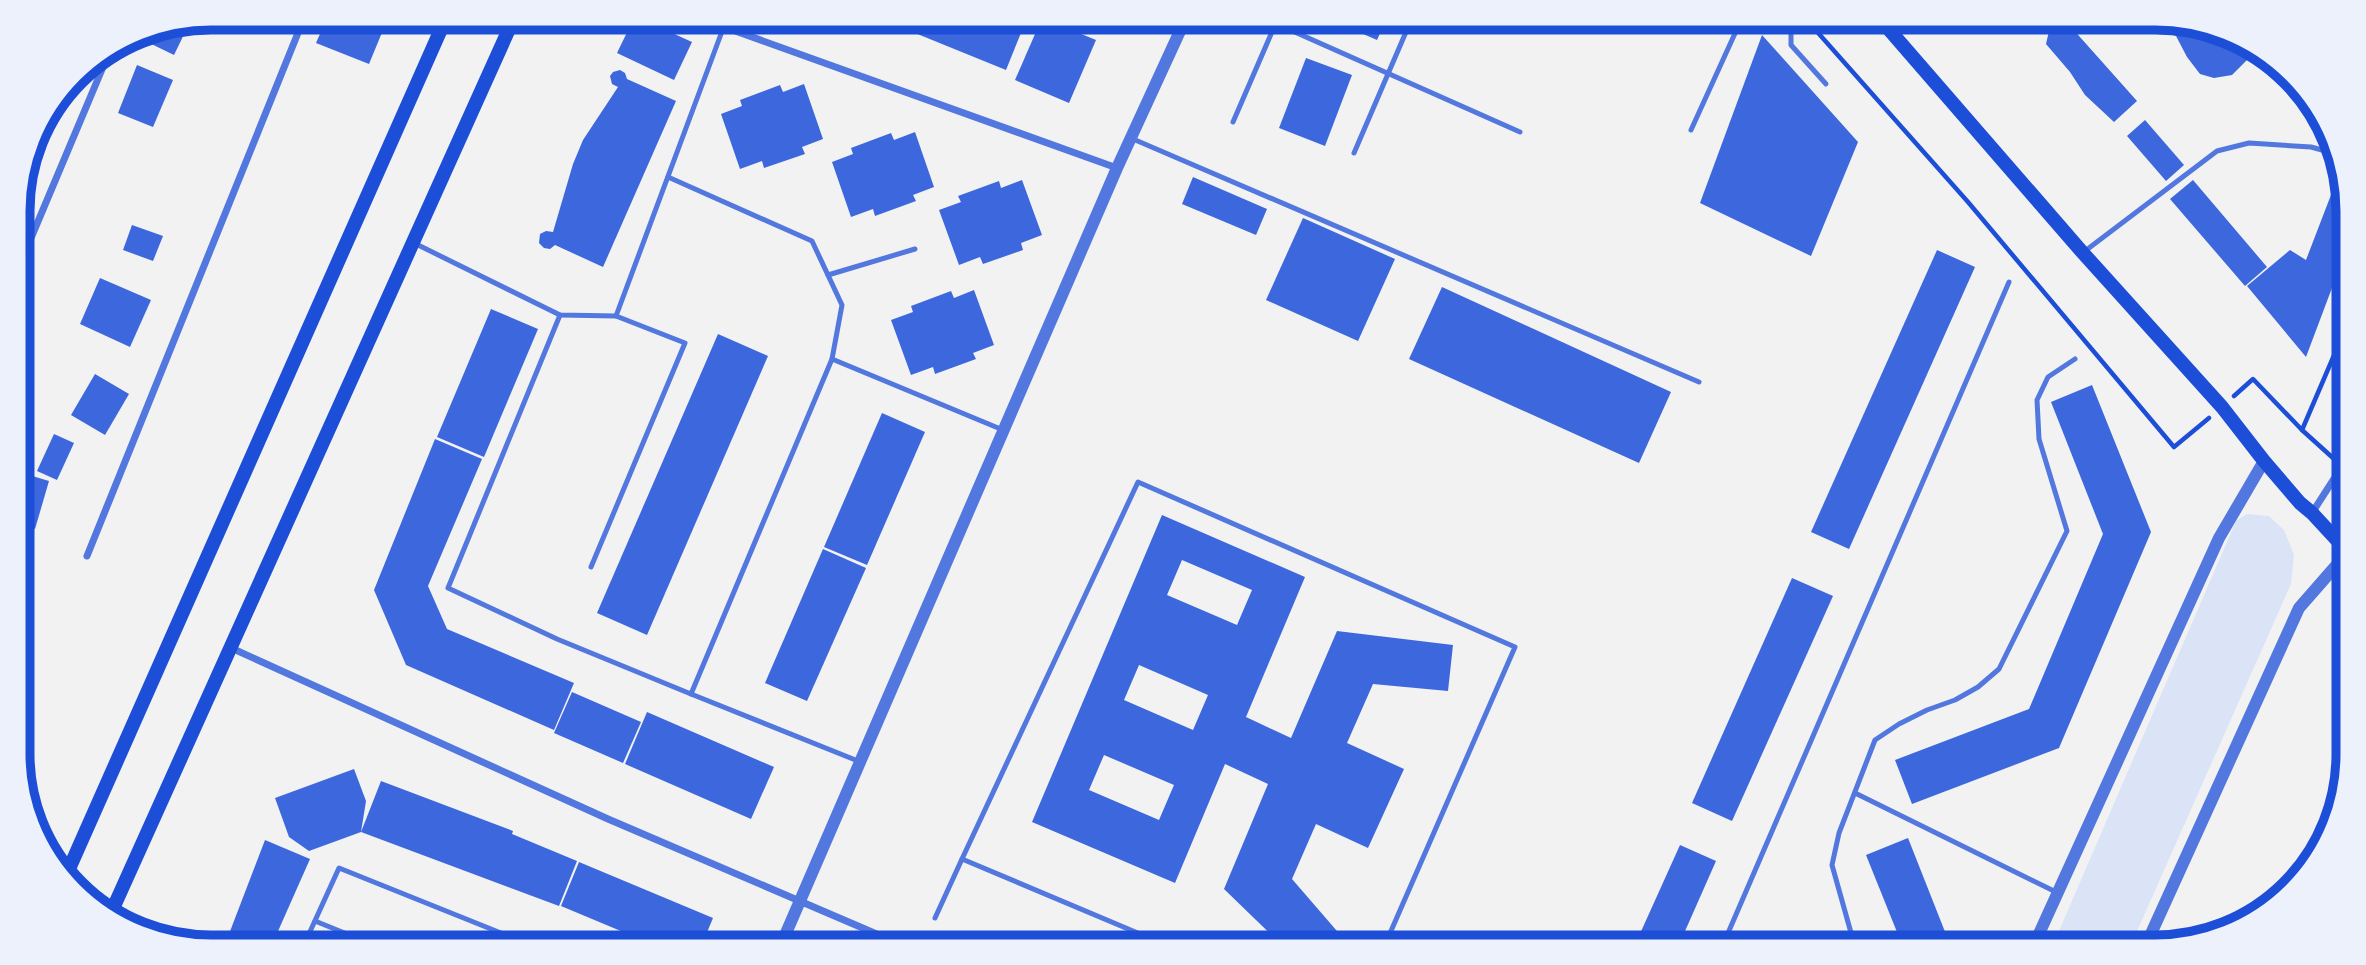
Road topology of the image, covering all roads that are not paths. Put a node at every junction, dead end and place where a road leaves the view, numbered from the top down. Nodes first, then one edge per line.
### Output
1 (299, 30) edge
2 (441, 30) edge
3 (509, 30) edge
4 (723, 30) edge
5 (735, 30) edge
6 (745, 30) edge
7 (1180, 30) edge
8 (1273, 30) edge
9 (1298, 30) edge
10 (1407, 30) edge
11 (1737, 30) edge
12 (1792, 30) edge
13 (1893, 30) edge
14 (744, 33) junction
15 (104, 65) edge
16 (1388, 73) junction
17 (1826, 84) dead end
18 (1233, 122) dead end
19 (1691, 130) dead end
20 (1520, 132) dead end
21 (1131, 138) junction
22 (2326, 151) edge
23 (1354, 153) dead end
24 (1117, 168) junction
25 (668, 177) junction
26 (30, 240) edge
27 (412, 242) junction
28 (915, 249) dead end
29 (2083, 253) junction
30 (828, 275) junction
31 (2009, 282) dead end
32 (560, 315) junction
33 (616, 316) junction
34 (832, 359) junction
35 (2075, 359) dead end
36 (1699, 382) dead end
37 (1003, 431) junction
38 (2263, 461) junction
39 (2336, 477) edge
40 (2312, 513) junction
41 (2336, 539) edge
42 (87, 556) dead end
43 (2336, 566) edge
44 (592, 567) dead end
45 (228, 647) junction
46 (691, 694) junction
47 (860, 762) junction
48 (1854, 793) junction
49 (962, 859) junction
50 (70, 867) edge
51 (2059, 893) junction
52 (799, 902) junction
53 (114, 907) edge
54 (935, 918) dead end
55 (315, 921) junction
56 (309, 935) edge
57 (349, 935) edge
58 (506, 935) edge
59 (785, 935) edge
60 (878, 935) edge
61 (1143, 935) edge
62 (1389, 935) edge
63 (1727, 935) edge
64 (1852, 935) edge
65 (2039, 935) edge
66 (2150, 935) edge

1 - 42 street
2 - 50 main road
3 - 27 main road
4 - 25 lane
5 - 14 street
6 - 14 lane
7 - 21 street
8 - 18 lane
9 - 16 lane
10 - 16 lane
11 - 19 lane
12 - 17 lane
13 - 29 main road
14 - 24 street
15 - 26 street
16 - 20 lane
16 - 23 lane
21 - 24 street
21 - 36 lane
22 - 29 lane
24 - 37 street
25 - 30 lane
25 - 33 lane
27 - 32 lane
27 - 45 main road
28 - 30 lane
29 - 38 main road
30 - 34 lane
31 - 63 lane
32 - 33 lane
32 - 46 lane
33 - 44 lane
34 - 37 lane
34 - 46 lane
35 - 48 lane
37 - 47 street
38 - 40 main road
38 - 51 street
39 - 40 street
40 - 41 main road
43 - 66 street
45 - 52 street
45 - 53 main road
46 - 47 lane
47 - 52 street
48 - 51 lane
48 - 64 lane
49 - 54 lane
49 - 61 lane
49 - 62 lane
51 - 65 street
52 - 59 street
52 - 60 street
55 - 56 lane
55 - 57 lane
55 - 58 lane

